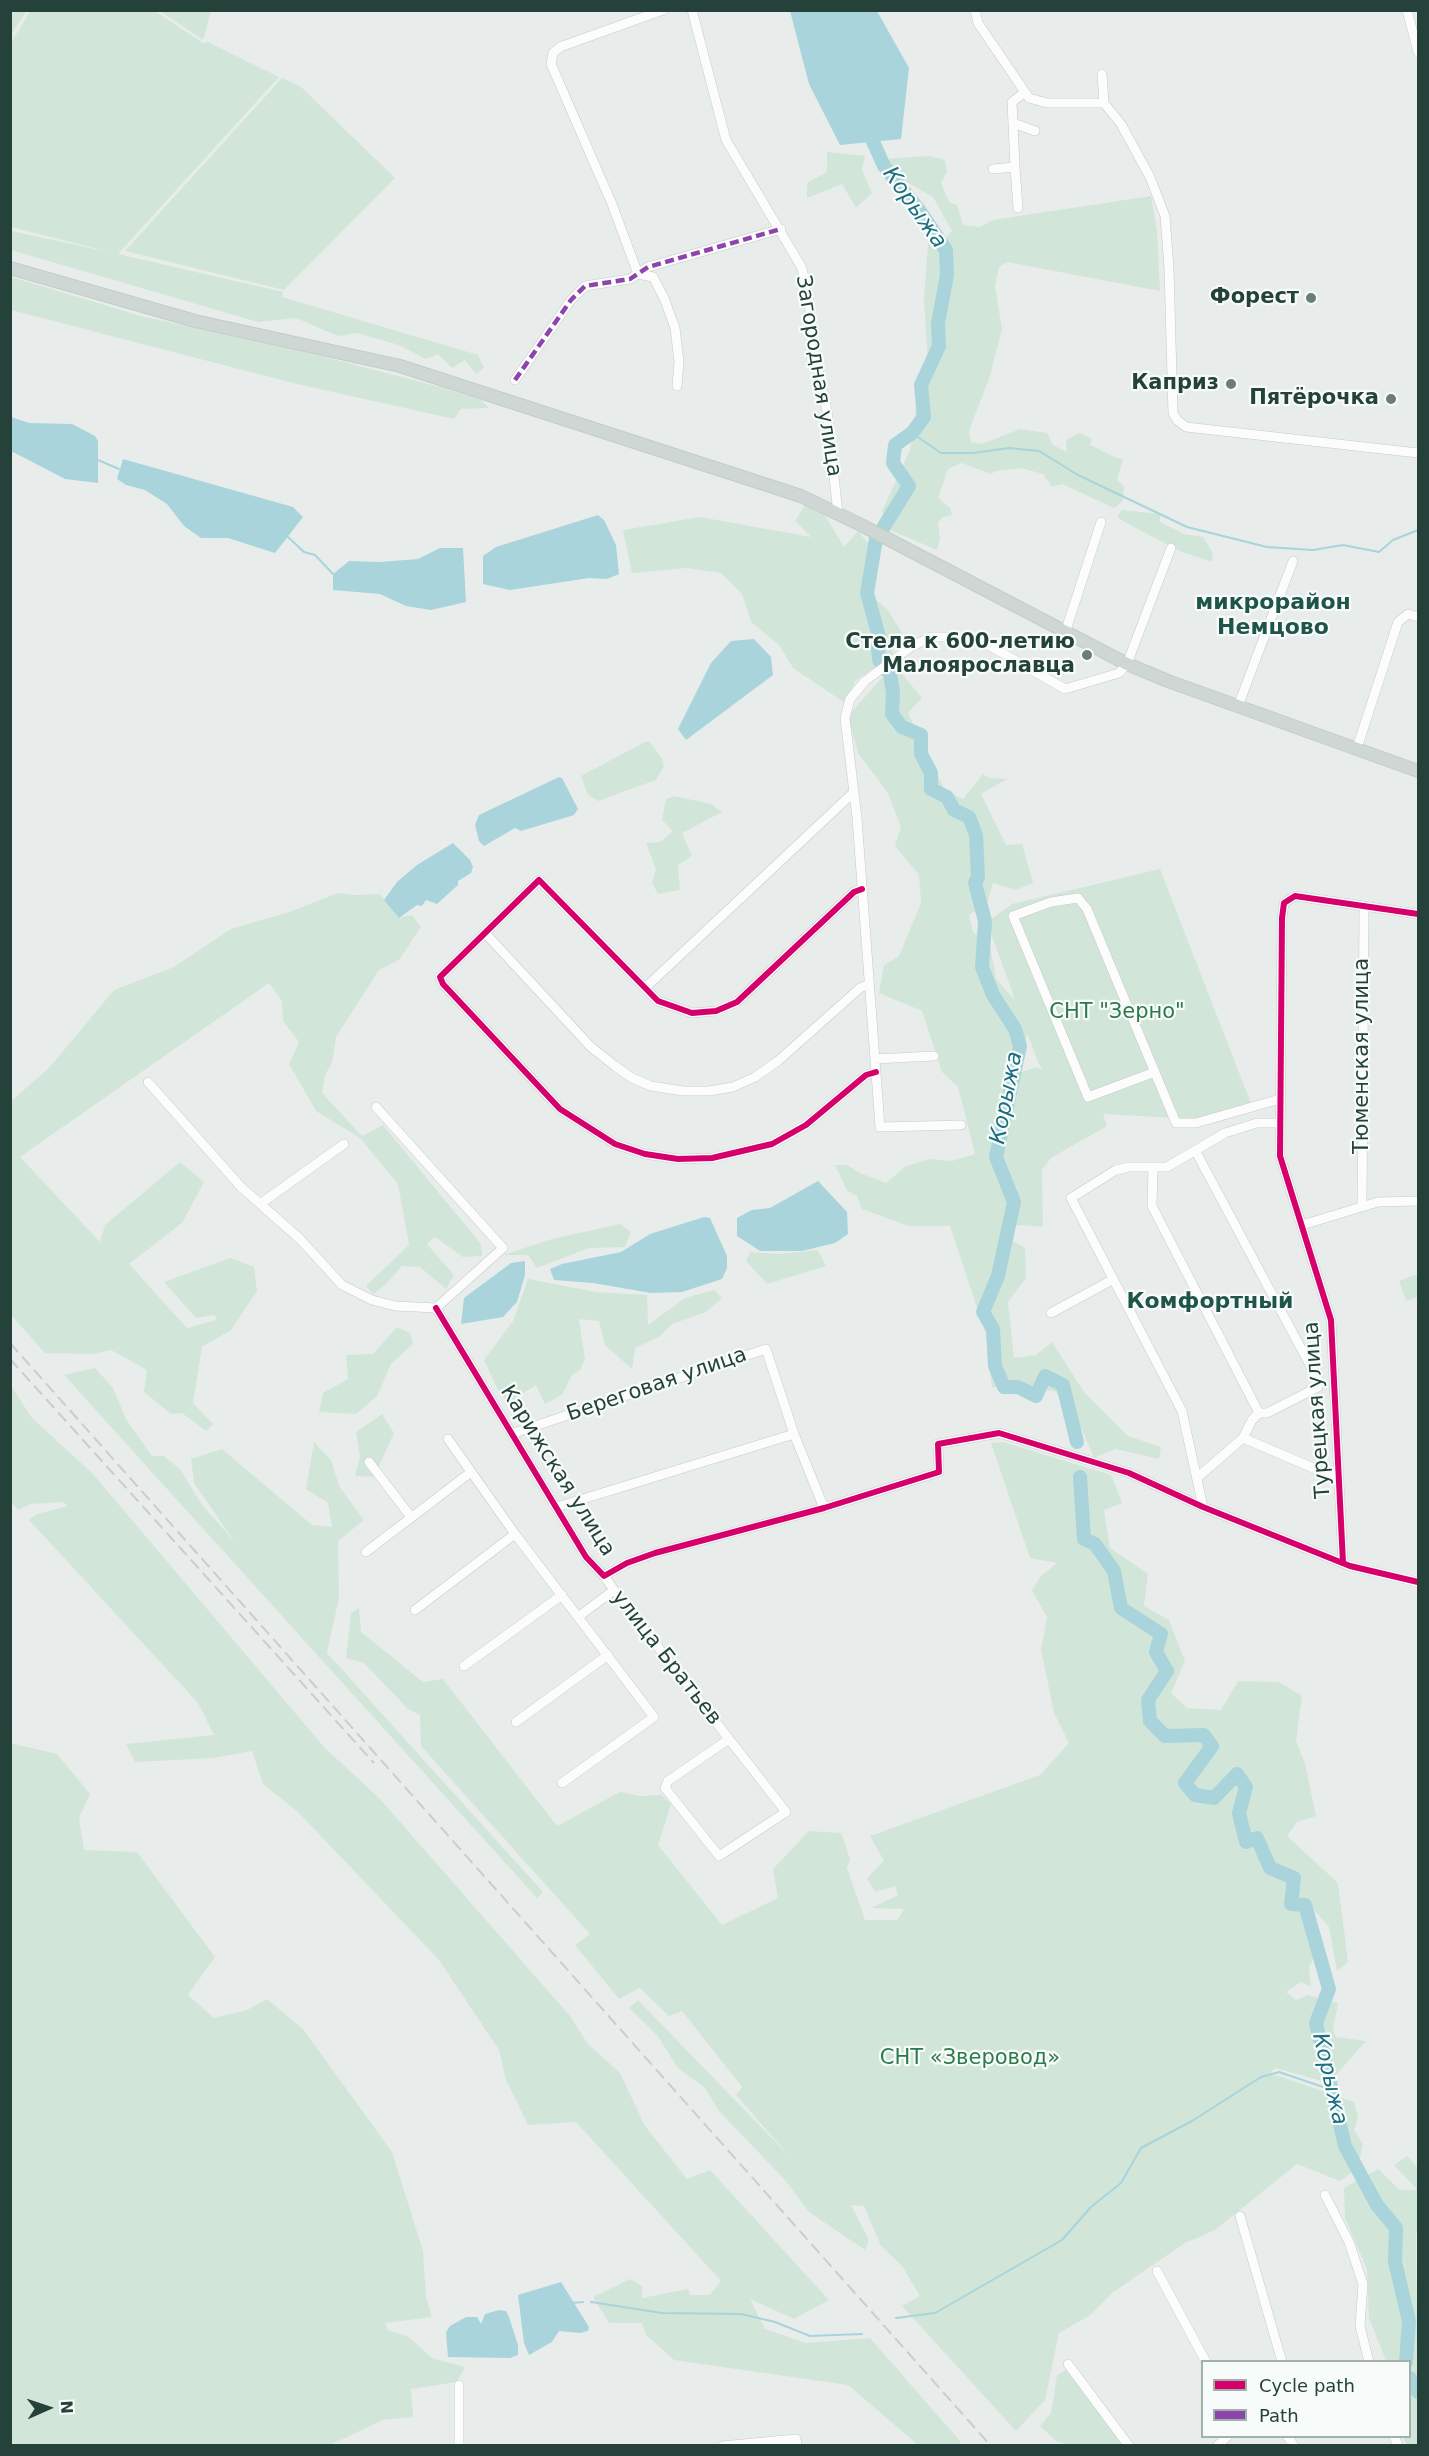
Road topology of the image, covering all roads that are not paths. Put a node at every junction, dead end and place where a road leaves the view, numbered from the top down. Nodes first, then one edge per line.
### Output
1 (663, 10) edge
2 (692, 10) edge
3 (975, 10) edge
4 (1407, 10) edge
5 (1419, 52) edge
6 (1102, 74) dead end
7 (1025, 92) junction
8 (1104, 103) junction
9 (1013, 123) junction
10 (1035, 131) dead end
11 (1015, 167) junction
12 (993, 168) dead end
13 (1018, 208) dead end
14 (781, 229) junction
15 (10, 268) edge
16 (638, 274) junction
17 (515, 381) dead end
18 (677, 386) dead end
19 (1419, 453) edge
20 (838, 514) junction
21 (1101, 522) dead end
22 (1171, 548) dead end
23 (1293, 561) dead end
24 (1419, 617) edge
25 (1065, 633) junction
26 (1127, 664) junction
27 (1238, 706) junction
28 (1357, 748) junction
29 (1419, 771) edge
30 (854, 792) junction
31 (862, 889) junction
32 (1364, 906) junction
33 (1419, 914) edge
34 (485, 933) junction
35 (869, 984) junction
36 (645, 988) junction
37 (934, 1056) dead end
38 (875, 1059) junction
39 (876, 1072) junction
40 (1155, 1072) junction
41 (148, 1082) dead end
42 (1280, 1099) junction
43 (376, 1107) dead end
44 (1280, 1123) junction
45 (961, 1125) dead end
46 (344, 1144) dead end
47 (1196, 1152) junction
48 (1153, 1169) junction
49 (1419, 1201) edge
50 (261, 1204) junction
51 (1362, 1206) junction
52 (1302, 1226) junction
53 (1112, 1280) junction
54 (436, 1308) junction
55 (1051, 1313) dead end
56 (1259, 1413) junction
57 (514, 1433) junction
58 (794, 1434) junction
59 (1243, 1438) junction
60 (448, 1439) dead end
61 (369, 1462) dead end
62 (471, 1472) junction
63 (1198, 1477) junction
64 (1339, 1479) junction
65 (557, 1507) junction
66 (1203, 1507) junction
67 (824, 1508) junction
68 (411, 1517) junction
69 (515, 1534) junction
70 (366, 1552) dead end
71 (1343, 1563) junction
72 (604, 1576) junction
73 (1419, 1582) edge
74 (614, 1590) junction
75 (562, 1595) junction
76 (415, 1610) dead end
77 (578, 1617) junction
78 (608, 1655) junction
79 (464, 1666) dead end
80 (516, 1722) dead end
81 (729, 1739) junction
82 (562, 1783) dead end
83 (1325, 2195) dead end
84 (1240, 2216) dead end
85 (1157, 2271) dead end
86 (1205, 2360) edge
87 (1282, 2360) edge
88 (1369, 2360) edge
89 (1068, 2364) dead end
90 (459, 2385) dead end
91 (459, 2445) edge
92 (722, 2445) edge
93 (797, 2445) edge
94 (1129, 2445) edge

1 - 16 street
2 - 14 street, Загородная улица
3 - 7 street
4 - 5 street
6 - 8 street
7 - 8 street
7 - 9 street
8 - 19 street
9 - 10 street
9 - 11 street
11 - 12 street
11 - 13 street
14 - 16 street
14 - 20 street, Загородная улица
15 - 20 main road
16 - 17 street
16 - 18 street
20 - 25 main road
21 - 25 street
22 - 26 street
23 - 27 street
24 - 28 street
25 - 26 main road
26 - 27 main road
26 - 30 street
27 - 28 main road
28 - 29 main road
30 - 31 street
30 - 36 street
31 - 35 street
31 - 36 street
32 - 33 street
32 - 42 street, Турецкая улица
32 - 51 street, Тюменская улица
34 - 35 street
34 - 36 street
34 - 39 street
35 - 38 street
37 - 38 street
38 - 39 street
39 - 45 street
40 - 40 street
40 - 42 street
41 - 50 street
42 - 44 street, Турецкая улица
43 - 54 street
44 - 47 street
44 - 52 street, Турецкая улица
46 - 50 street
47 - 48 street
47 - 56 street
48 - 53 street
48 - 56 street
49 - 51 street
50 - 54 street
51 - 52 street
52 - 64 street, Турецкая улица
53 - 55 street
53 - 63 street
54 - 57 street, Карижская улица
56 - 59 street
57 - 58 street, Береговая улица
57 - 65 street, Карижская улица
58 - 65 street
58 - 67 street
59 - 63 street
59 - 64 street
60 - 62 street
61 - 68 street
62 - 68 street
62 - 69 street
63 - 66 street
64 - 71 street, Турецкая улица
65 - 72 street, Карижская улица
66 - 67 street, Карижская улица
66 - 71 street
67 - 72 street, Карижская улица
68 - 70 street
69 - 75 street
69 - 76 street
71 - 73 street
72 - 74 street, улица Братьев
74 - 77 street
74 - 81 street, улица Братьев
75 - 77 street
75 - 79 street
77 - 78 street
78 - 80 street
78 - 82 street
81 - 81 street, улица Братьев
83 - 88 street
84 - 87 street
85 - 86 street
89 - 94 street
90 - 91 street
92 - 93 street

